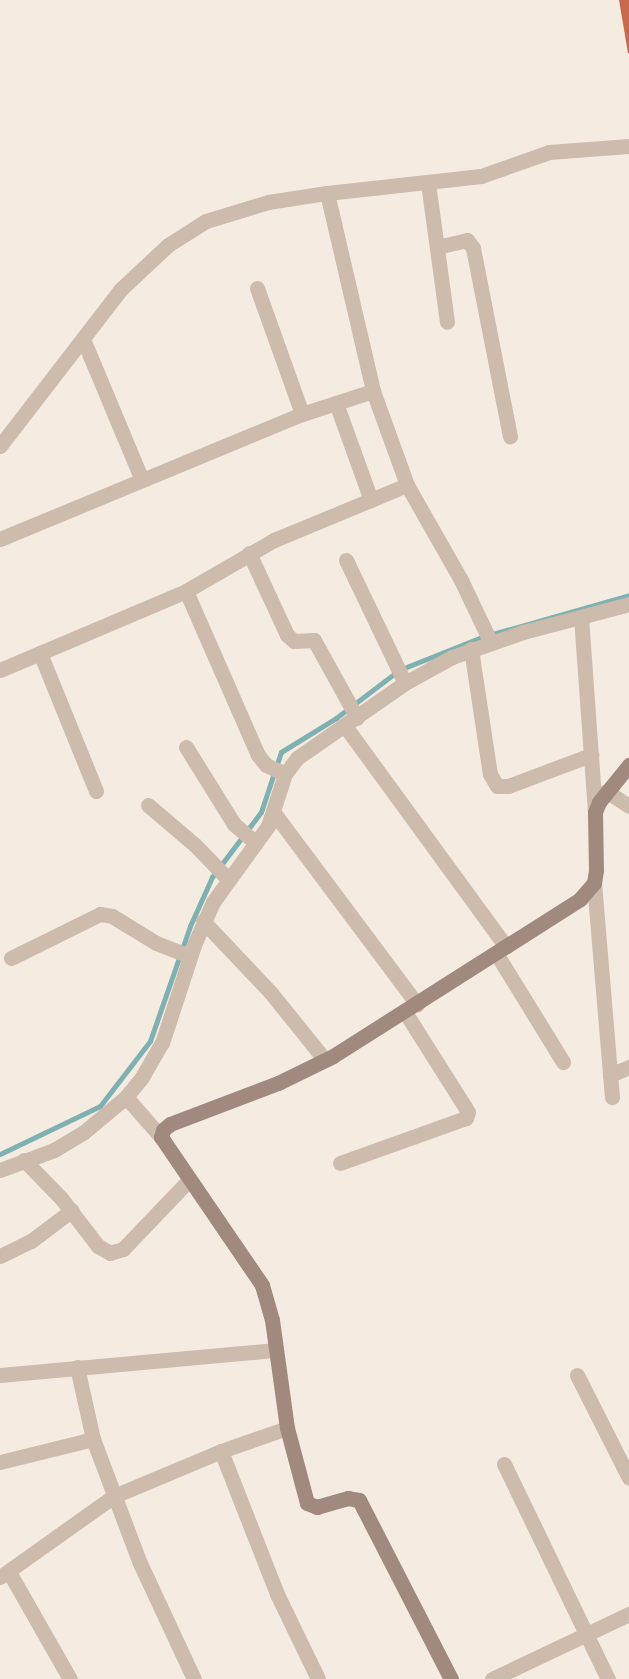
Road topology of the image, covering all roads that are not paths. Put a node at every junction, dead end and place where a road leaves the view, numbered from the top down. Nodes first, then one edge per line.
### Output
1 (629, 146) edge
2 (428, 183) junction
3 (327, 193) junction
4 (437, 247) junction
5 (257, 288) dead end
6 (447, 322) dead end
7 (83, 339) junction
8 (373, 391) junction
9 (336, 403) junction
10 (302, 414) junction
11 (510, 436) dead end
12 (0, 446) edge
13 (142, 480) junction
14 (407, 485) junction
15 (371, 500) junction
16 (0, 539) edge
17 (249, 553) junction
18 (346, 560) dead end
19 (186, 591) junction
20 (629, 604) edge
21 (581, 617) junction
22 (488, 636) junction
23 (471, 649) junction
24 (40, 653) junction
25 (0, 670) edge
26 (401, 675) junction
27 (351, 715) junction
28 (186, 747) dead end
29 (591, 755) junction
30 (629, 765) edge
31 (279, 772) junction
32 (96, 791) dead end
33 (606, 791) junction
34 (148, 805) dead end
35 (629, 806) edge
36 (596, 812) junction
37 (274, 813) junction
38 (248, 837) junction
39 (221, 871) junction
40 (594, 883) junction
41 (203, 921) junction
42 (501, 950) junction
43 (182, 954) junction
44 (11, 958) dead end
45 (411, 1008) junction
46 (325, 1060) junction
47 (563, 1062) dead end
48 (629, 1066) edge
49 (610, 1075) junction
50 (126, 1096) junction
51 (612, 1097) dead end
52 (161, 1137) junction
53 (24, 1160) junction
54 (340, 1163) dead end
55 (0, 1170) edge
56 (189, 1180) junction
57 (72, 1210) junction
58 (0, 1256) edge
59 (276, 1350) junction
60 (77, 1366) junction
61 (0, 1375) edge
62 (577, 1375) dead end
63 (287, 1428) junction
64 (93, 1439) junction
65 (221, 1452) junction
66 (0, 1462) edge
67 (504, 1464) dead end
68 (629, 1478) edge
69 (114, 1496) junction
70 (5, 1575) edge
71 (629, 1614) edge
72 (587, 1635) junction
73 (70, 1679) edge
74 (194, 1679) edge
75 (318, 1679) edge
76 (451, 1679) edge
77 (492, 1679) edge
78 (608, 1679) edge

1 - 2 street
2 - 3 street
2 - 4 street
3 - 7 street
3 - 8 street
4 - 6 street
4 - 11 street
5 - 10 street
7 - 12 street
7 - 13 street
8 - 9 street
8 - 14 street
9 - 10 street
9 - 15 street
10 - 13 street
13 - 16 street
14 - 15 street
14 - 22 street
15 - 17 street
17 - 19 street
17 - 27 street
18 - 26 street
19 - 24 street
19 - 31 street
20 - 21 street
21 - 22 street
21 - 29 street
22 - 23 street
23 - 26 street
23 - 29 street
24 - 25 street
24 - 32 street
26 - 27 street
27 - 31 street
27 - 42 street
28 - 38 street
29 - 36 street
30 - 33 street
31 - 37 street
33 - 35 street
33 - 36 street
34 - 39 street
36 - 40 street
37 - 38 street
37 - 45 street
38 - 39 street
39 - 41 street
40 - 42 street
40 - 49 street
41 - 43 street
41 - 46 street
42 - 45 street
42 - 47 street
43 - 44 street
43 - 50 street
45 - 46 street
45 - 54 street
46 - 52 street
48 - 49 street
49 - 51 street
50 - 52 street
50 - 53 street
52 - 56 street
53 - 55 street
53 - 57 street
56 - 57 street
56 - 59 street
57 - 58 street
59 - 60 street
59 - 63 street
60 - 61 street
60 - 64 street
62 - 68 street
63 - 65 street
63 - 76 street
64 - 66 street
64 - 69 street
65 - 69 street
65 - 75 street
67 - 72 street
69 - 70 street
69 - 74 street
70 - 73 street
71 - 72 street
72 - 77 street
72 - 78 street

